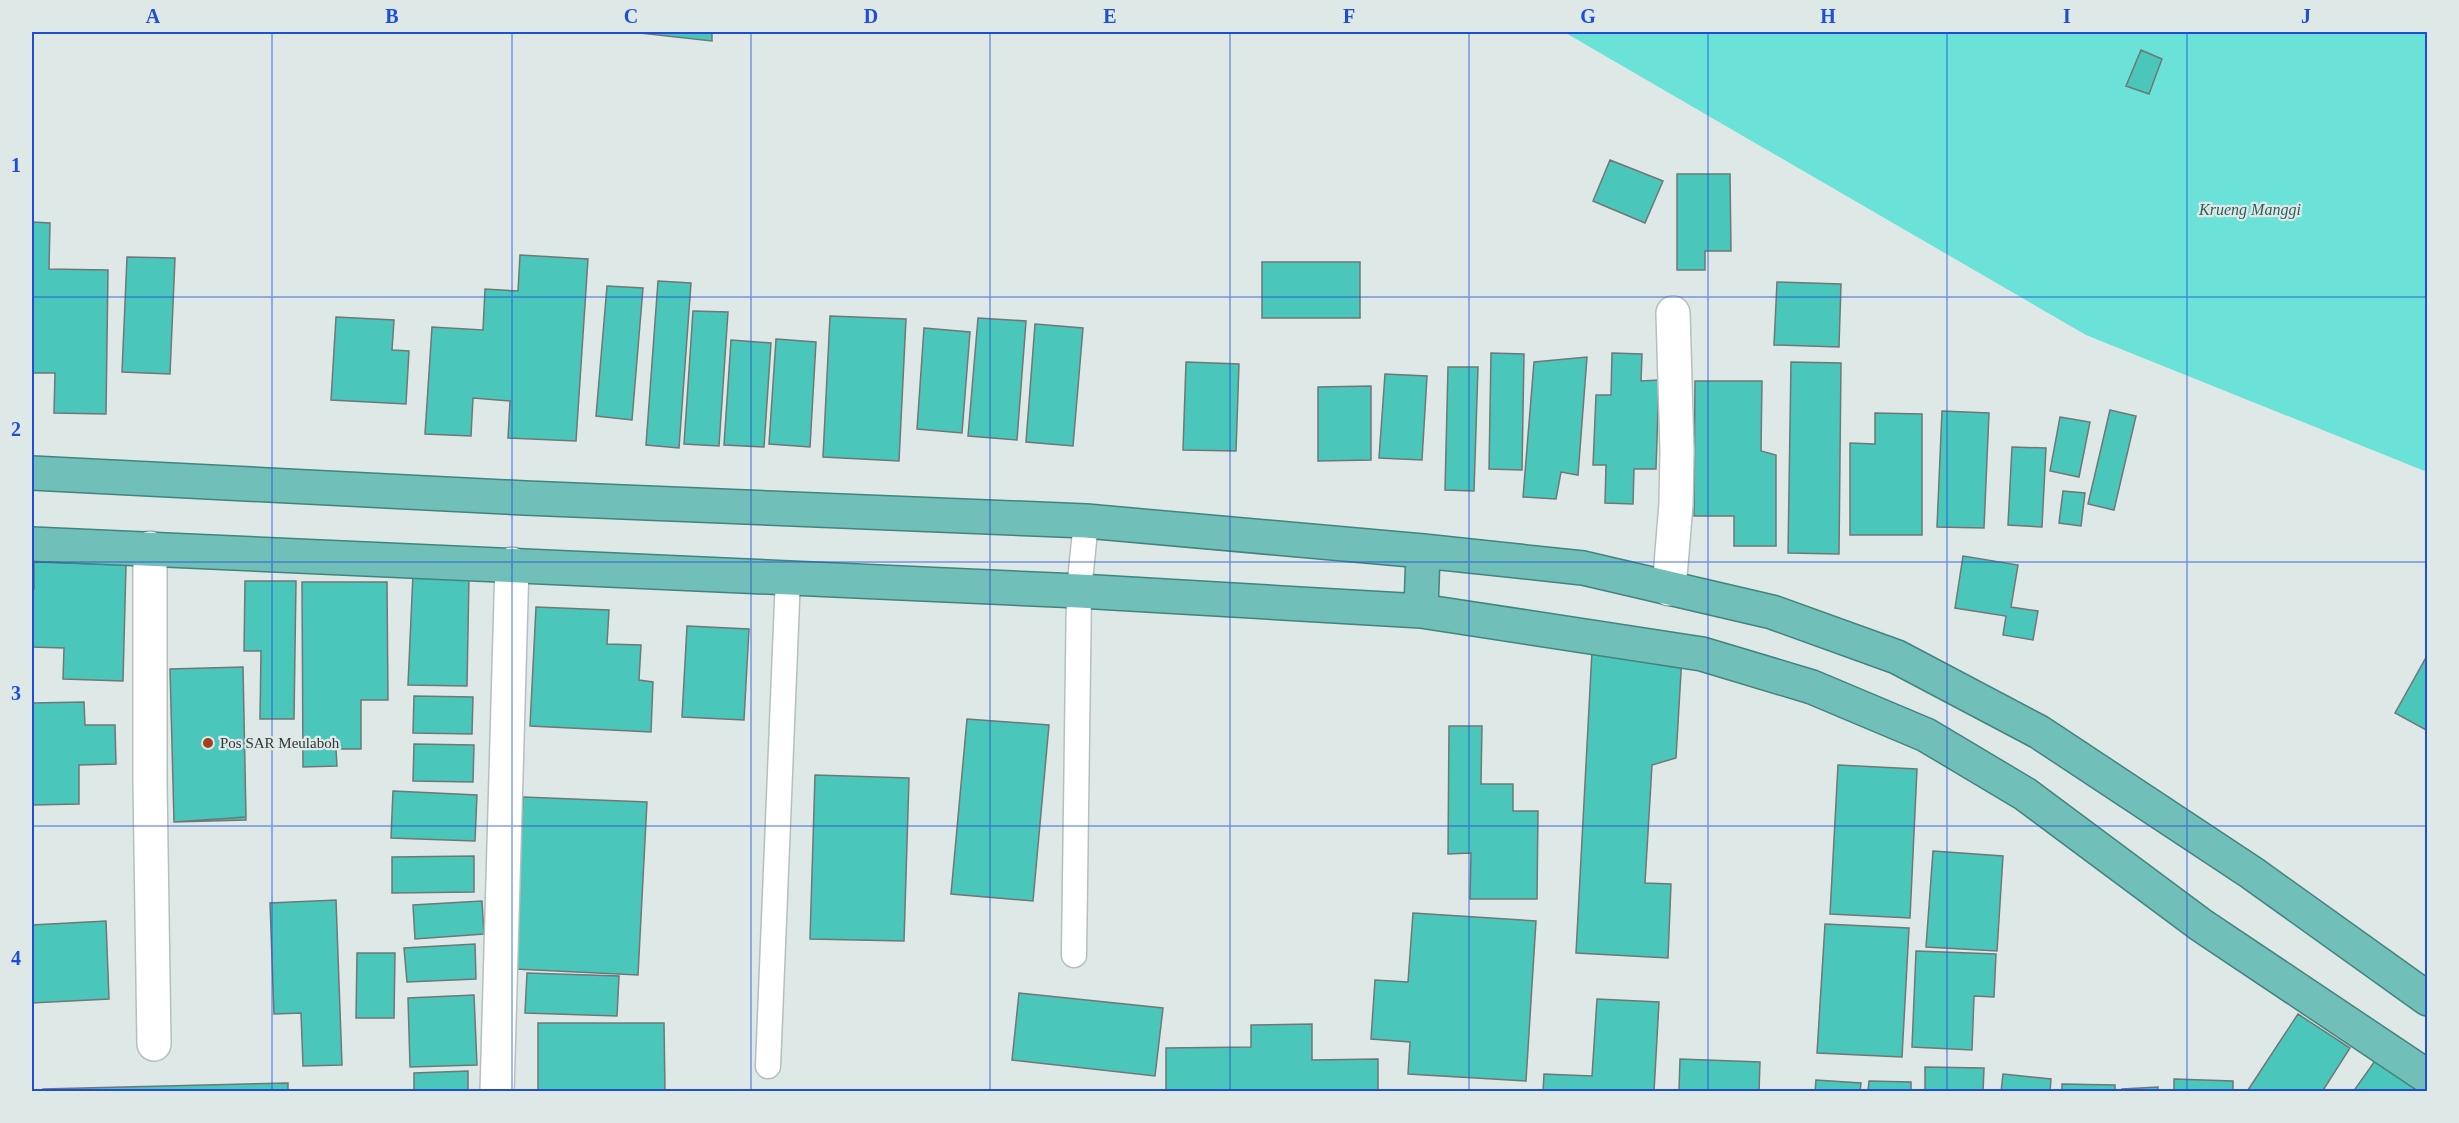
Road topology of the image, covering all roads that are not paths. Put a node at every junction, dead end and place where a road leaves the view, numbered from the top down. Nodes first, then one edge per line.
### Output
1 (1673, 313) dead end
2 (32, 473) edge
3 (1086, 521) junction
4 (32, 544) edge
5 (150, 548) junction
6 (1423, 551) junction
7 (512, 564) junction
8 (788, 577) junction
9 (1669, 589) junction
10 (1079, 591) junction
11 (1421, 611) junction
12 (1074, 955) dead end
13 (2427, 999) edge
14 (154, 1044) dead end
15 (768, 1066) dead end
16 (2427, 1077) edge
17 (497, 1092) edge

1 - 9 street
2 - 3 highway
3 - 6 highway
3 - 10 lane
4 - 5 highway
5 - 7 highway
5 - 14 street
6 - 9 highway
6 - 11 highway
7 - 8 highway
7 - 17 street
8 - 10 highway
8 - 15 lane
9 - 13 highway
10 - 11 highway
10 - 12 lane
11 - 16 highway

